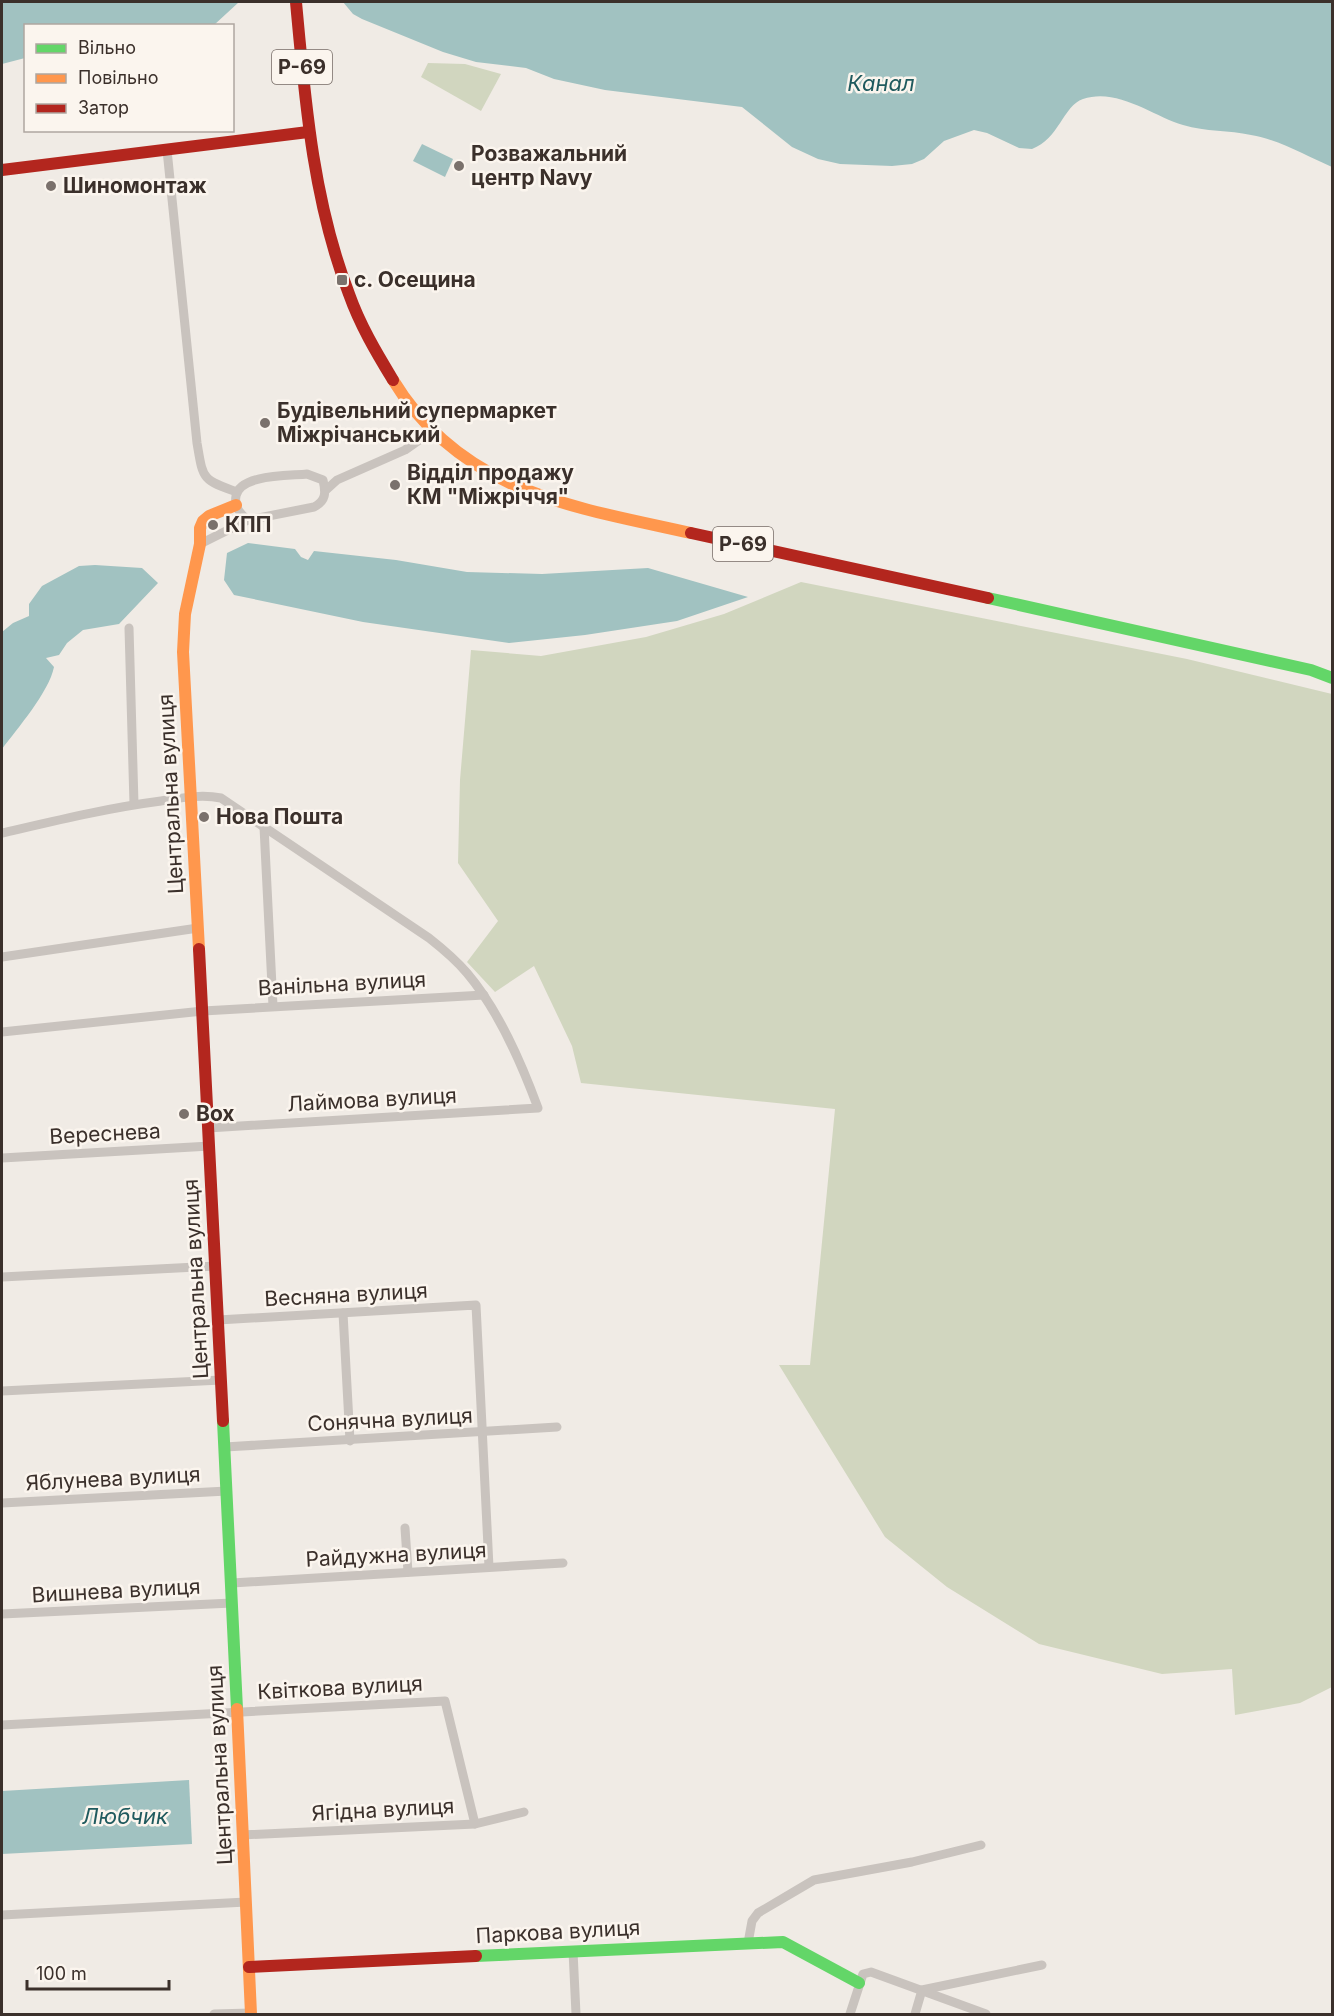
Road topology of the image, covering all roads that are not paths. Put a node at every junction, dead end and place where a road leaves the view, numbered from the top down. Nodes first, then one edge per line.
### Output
1 (296, 2) edge
2 (308, 132) junction
3 (167, 150) junction
4 (2, 170) edge
5 (432, 431) junction
6 (324, 485) junction
7 (237, 498) junction
8 (248, 520) junction
9 (200, 544) junction
10 (129, 628) dead end
11 (1332, 678) edge
12 (192, 796) junction
13 (134, 804) junction
14 (264, 827) junction
15 (2, 833) edge
16 (198, 928) junction
17 (2, 957) edge
18 (484, 995) junction
19 (273, 1006) junction
20 (203, 1011) junction
21 (2, 1032) edge
22 (208, 1128) junction
23 (210, 1146) junction
24 (2, 1158) edge
25 (216, 1266) junction
26 (2, 1277) edge
27 (343, 1313) junction
28 (218, 1320) junction
29 (221, 1380) junction
30 (2, 1391) edge
31 (557, 1428) dead end
32 (482, 1432) junction
33 (350, 1440) junction
34 (225, 1447) junction
35 (227, 1491) junction
36 (2, 1503) edge
37 (405, 1528) dead end
38 (563, 1563) dead end
39 (489, 1567) junction
40 (408, 1572) junction
41 (232, 1583) junction
42 (232, 1603) junction
43 (2, 1614) edge
44 (237, 1712) junction
45 (2, 1725) edge
46 (524, 1812) dead end
47 (475, 1824) junction
48 (242, 1835) junction
49 (981, 1845) dead end
50 (246, 1902) junction
51 (2, 1915) edge
52 (748, 1943) junction
53 (573, 1951) junction
54 (1042, 1965) dead end
55 (249, 1967) junction
56 (859, 1983) junction
57 (922, 1990) junction
58 (214, 2014) edge
59 (251, 2014) edge
60 (576, 2014) edge
61 (850, 2014) edge
62 (915, 2014) edge
63 (986, 2014) edge

1 - 2 street, Р-69
2 - 3 street
2 - 5 street, Р-69
3 - 4 street
3 - 7 street
5 - 6 street
5 - 11 street, Р-69
6 - 7 street
6 - 8 street
7 - 8 street
7 - 9 street, Центральна вулиця
8 - 9 street
9 - 12 street, Центральна вулиця
10 - 13 street
12 - 13 street
12 - 14 street
12 - 16 street, Центральна вулиця
13 - 15 street
14 - 18 street
14 - 19 street
16 - 17 street
16 - 20 street, Центральна вулиця
18 - 19 street, Ванільна вулиця
18 - 22 street, Лаймова вулиця
19 - 20 street, Ванільна вулиця
20 - 21 street, Ванільна вулиця
20 - 22 street, Центральна вулиця
22 - 23 street, Центральна вулиця
23 - 24 street, Вереснева
23 - 25 street, Центральна вулиця
25 - 26 street
25 - 28 street, Центральна вулиця
27 - 28 street, Весняна вулиця
27 - 32 street, Весняна вулиця
27 - 33 street
28 - 29 street, Центральна вулиця
29 - 30 street
29 - 34 street, Центральна вулиця
31 - 32 street, Сонячна вулиця
32 - 33 street, Сонячна вулиця
32 - 39 street
33 - 34 street, Сонячна вулиця
34 - 35 street, Центральна вулиця
35 - 36 street, Яблунева вулиця
35 - 41 street, Центральна вулиця
37 - 40 street
38 - 39 street, Райдужна вулиця
39 - 40 street, Райдужна вулиця
40 - 41 street, Райдужна вулиця
41 - 42 street, Центральна вулиця
42 - 43 street, Вишнева вулиця
42 - 44 street, Центральна вулиця
44 - 45 street, Квіткова вулиця
44 - 47 street, Квіткова вулиця
44 - 48 street, Центральна вулиця
46 - 47 street, Ягідна вулиця
47 - 48 street, Ягідна вулиця
48 - 50 street, Центральна вулиця
49 - 52 street
50 - 51 street
50 - 55 street, Центральна вулиця
52 - 53 street, Паркова вулиця
52 - 56 street, Паркова вулиця
53 - 55 street, Паркова вулиця
53 - 60 street
54 - 57 street
55 - 59 street, Центральна вулиця
56 - 57 street
56 - 61 street
57 - 62 street
57 - 63 street
58 - 59 street

